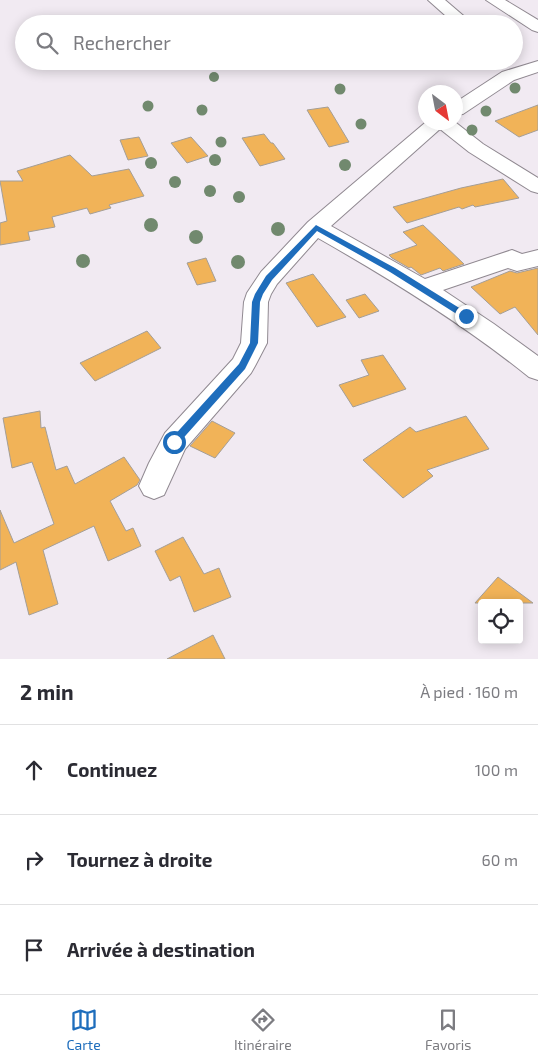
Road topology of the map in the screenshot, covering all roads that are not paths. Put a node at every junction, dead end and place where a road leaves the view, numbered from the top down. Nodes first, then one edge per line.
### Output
1 (436, 0) edge
2 (494, 0) edge
3 (454, 15) edge
4 (518, 15) edge
5 (523, 18) edge
6 (538, 27) edge
7 (529, 68) edge
8 (463, 105) edge
9 (428, 130) edge
10 (452, 130) edge
11 (538, 187) edge
12 (316, 228) junction
13 (538, 258) edge
14 (422, 288) junction
15 (538, 370) edge
16 (154, 486) dead end

1 - 3 street
2 - 4 street
5 - 6 street
7 - 8 street
9 - 12 street
10 - 11 street
12 - 14 street
12 - 16 street
13 - 14 street
14 - 15 street

